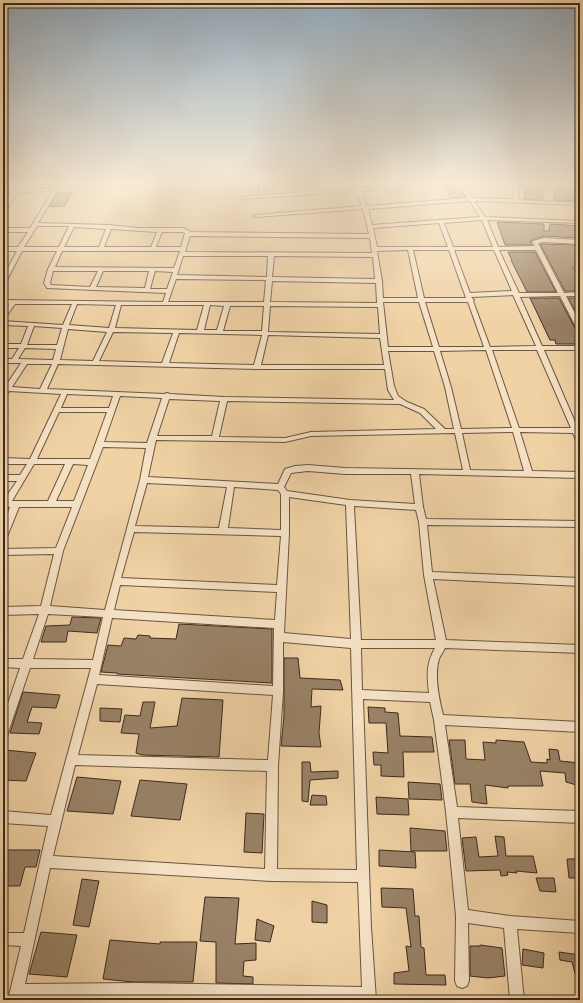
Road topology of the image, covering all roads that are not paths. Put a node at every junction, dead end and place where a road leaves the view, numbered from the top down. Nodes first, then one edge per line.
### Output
1 (70, 229) edge
2 (108, 229) edge
3 (126, 229) edge
4 (371, 229) edge
5 (444, 229) edge
6 (488, 229) edge
7 (3, 230) edge
8 (31, 230) joint
9 (160, 230) junction
10 (188, 234) junction
11 (372, 236) junction
12 (579, 243) edge
13 (20, 248) junction
14 (60, 248) junction
15 (101, 248) junction
16 (496, 248) junction
17 (538, 248) junction
18 (3, 249) edge
19 (153, 249) junction
20 (410, 249) junction
21 (453, 249) junction
22 (182, 252) junction
23 (374, 252) junction
24 (271, 255) junction
25 (51, 269) junction
26 (101, 270) junction
27 (176, 270) junction
28 (152, 271) junction
29 (174, 277) junction
30 (270, 279) junction
31 (379, 281) junction
32 (3, 282) edge
33 (92, 289) junction
34 (147, 291) junction
35 (169, 291) junction
36 (516, 294) junction
37 (563, 294) junction
38 (580, 294) edge
39 (469, 297) junction
40 (422, 301) junction
41 (3, 302) edge
42 (13, 302) junction
43 (75, 303) junction
44 (119, 303) junction
45 (165, 303) junction
46 (380, 303) junction
47 (207, 304) junction
48 (227, 305) junction
49 (266, 305) junction
50 (3, 317) edge
51 (3, 323) edge
52 (32, 324) junction
53 (65, 328) junction
54 (580, 329) edge
55 (111, 330) junction
56 (176, 332) junction
57 (200, 332) junction
58 (219, 333) junction
59 (265, 334) junction
60 (383, 336) junction
61 (3, 346) edge
62 (23, 347) junction
63 (60, 347) junction
64 (435, 348) junction
65 (489, 348) junction
66 (540, 348) junction
67 (580, 348) edge
68 (385, 350) junction
69 (3, 360) edge
70 (14, 361) junction
71 (25, 362) junction
72 (56, 362) junction
73 (95, 363) junction
74 (165, 364) junction
75 (257, 367) junction
76 (388, 367) junction
77 (5, 389) edge
78 (43, 390) junction
79 (65, 392) junction
80 (117, 394) junction
81 (167, 395) junction
82 (3, 396) edge
83 (224, 399) junction
84 (401, 402) junction
85 (56, 410) junction
86 (111, 410) junction
87 (442, 430) junction
88 (459, 430) junction
89 (517, 430) junction
90 (578, 432) edge
91 (215, 439) junction
92 (580, 440) edge
93 (152, 442) junction
94 (100, 444) junction
95 (3, 460) edge
96 (32, 460) junction
97 (70, 462) junction
98 (94, 462) junction
99 (414, 472) junction
100 (467, 472) junction
101 (529, 473) junction
102 (580, 475) edge
103 (3, 478) edge
104 (22, 478) junction
105 (144, 480) junction
106 (231, 484) junction
107 (282, 491) junction
108 (9, 503) edge
109 (51, 503) junction
110 (350, 503) junction
111 (77, 504) junction
112 (419, 507) junction
113 (423, 522) junction
114 (580, 524) edge
115 (131, 529) junction
116 (223, 532) junction
117 (285, 533) junction
118 (3, 537) edge
119 (59, 551) junction
120 (3, 552) edge
121 (428, 575) junction
122 (116, 581) junction
123 (580, 582) edge
124 (282, 589) junction
125 (45, 610) junction
126 (3, 611) edge
127 (109, 614) junction
128 (279, 624) junction
129 (279, 637) junction
130 (356, 644) junction
131 (442, 644) junction
132 (580, 649) edge
133 (3, 663) edge
134 (27, 663) junction
135 (96, 664) junction
136 (93, 678) junction
137 (278, 691) junction
138 (358, 694) junction
139 (434, 698) junction
140 (439, 720) junction
141 (580, 727) edge
142 (3, 733) edge
143 (71, 760) junction
144 (274, 766) junction
145 (452, 812) junction
146 (3, 817) edge
147 (580, 817) edge
148 (55, 821) junction
149 (46, 862) junction
150 (271, 875) junction
151 (364, 876) junction
152 (462, 916) junction
153 (510, 922) junction
154 (580, 927) edge
155 (3, 939) edge
156 (29, 940) junction
157 (462, 981) dead end
158 (137, 995) edge
159 (16, 996) edge
160 (255, 996) edge
161 (369, 997) edge
162 (517, 1000) edge

1 - 14 street
2 - 15 street
3 - 9 street
4 - 11 street
5 - 21 street
6 - 16 street
7 - 8 street
8 - 13 street
9 - 10 street
9 - 19 street
10 - 11 street
10 - 22 street
11 - 23 street
12 - 17 street
13 - 14 street
13 - 18 street
13 - 32 street
14 - 15 street
14 - 25 street
15 - 19 street
16 - 17 street
16 - 21 street
16 - 36 street
17 - 37 street
19 - 22 street
20 - 21 street
20 - 23 street
20 - 40 street
21 - 39 street
22 - 24 street
22 - 27 street
23 - 24 street
23 - 31 street
24 - 30 street
25 - 26 street
25 - 33 street
26 - 28 street
26 - 33 street
27 - 28 street
27 - 29 street
28 - 34 street
29 - 30 street
29 - 35 street
30 - 31 street
30 - 49 street
31 - 46 street
33 - 34 street
34 - 35 street
35 - 45 street
36 - 37 street
36 - 39 street
36 - 66 street
37 - 38 street
37 - 54 street
39 - 40 street
39 - 65 street
40 - 46 street
40 - 64 street
41 - 42 street
42 - 43 street
42 - 50 street
43 - 44 street
43 - 53 street
44 - 45 street
44 - 55 street
45 - 47 street
46 - 49 street
46 - 60 street
47 - 48 street
47 - 57 street
48 - 49 street
48 - 58 street
49 - 59 street
51 - 52 street
52 - 53 street
52 - 62 street
53 - 55 street
53 - 63 street
55 - 56 street
55 - 73 street
56 - 57 street
56 - 74 street
57 - 58 street
58 - 59 street
59 - 60 street
59 - 75 street
60 - 68 street
61 - 62 street
62 - 63 street
62 - 70 street
63 - 72 street
64 - 65 street
64 - 68 street
64 - 88 street
65 - 66 street
65 - 89 street
66 - 67 street
66 - 90 street
68 - 76 street
69 - 70 street
70 - 71 street
71 - 72 street
71 - 77 street
72 - 73 street
72 - 78 street
73 - 74 street
74 - 75 street
75 - 76 street
76 - 84 street
77 - 78 street
77 - 82 street
78 - 79 street
79 - 80 street
79 - 85 street
80 - 81 street
80 - 86 street
81 - 83 street
81 - 93 street
83 - 84 street
83 - 91 street
84 - 87 street
85 - 86 street
85 - 96 street
86 - 94 street
87 - 88 street
87 - 91 street
88 - 89 street
88 - 100 street
89 - 90 street
89 - 101 street
90 - 92 street
91 - 93 street
93 - 94 street
93 - 105 street
94 - 98 street
95 - 96 street
96 - 97 street
96 - 104 street
97 - 98 street
97 - 109 street
98 - 111 street
99 - 100 street
99 - 107 street
99 - 112 street
100 - 101 street
101 - 102 street
103 - 104 street
104 - 108 street
105 - 106 street
105 - 115 street
106 - 107 street
106 - 116 street
107 - 110 street
107 - 117 street
108 - 109 street
108 - 118 street
109 - 111 street
110 - 112 street
110 - 130 street
111 - 119 street
112 - 113 street
113 - 114 street
113 - 121 street
115 - 116 street
115 - 122 street
116 - 117 street
117 - 124 street
119 - 120 street
119 - 125 street
121 - 123 street
121 - 131 street
122 - 124 street
122 - 127 street
124 - 128 street
125 - 126 street
125 - 127 street
125 - 134 street
127 - 128 street
127 - 135 street
128 - 129 street
129 - 130 street
129 - 137 street
130 - 131 street
130 - 138 street
131 - 132 street
131 - 139 street
133 - 134 street
134 - 135 street
134 - 142 street
135 - 136 street
136 - 137 street
136 - 143 street
137 - 144 street
138 - 139 street
138 - 151 street
139 - 140 street
140 - 141 street
140 - 145 street
143 - 144 street
143 - 148 street
144 - 150 street
145 - 147 street
145 - 152 street
146 - 148 street
148 - 149 street
149 - 150 street
149 - 156 street
150 - 151 street
151 - 161 street
152 - 153 street
152 - 157 street
153 - 154 street
153 - 162 street
155 - 156 street
156 - 159 street
158 - 159 street
158 - 160 street
160 - 161 street

